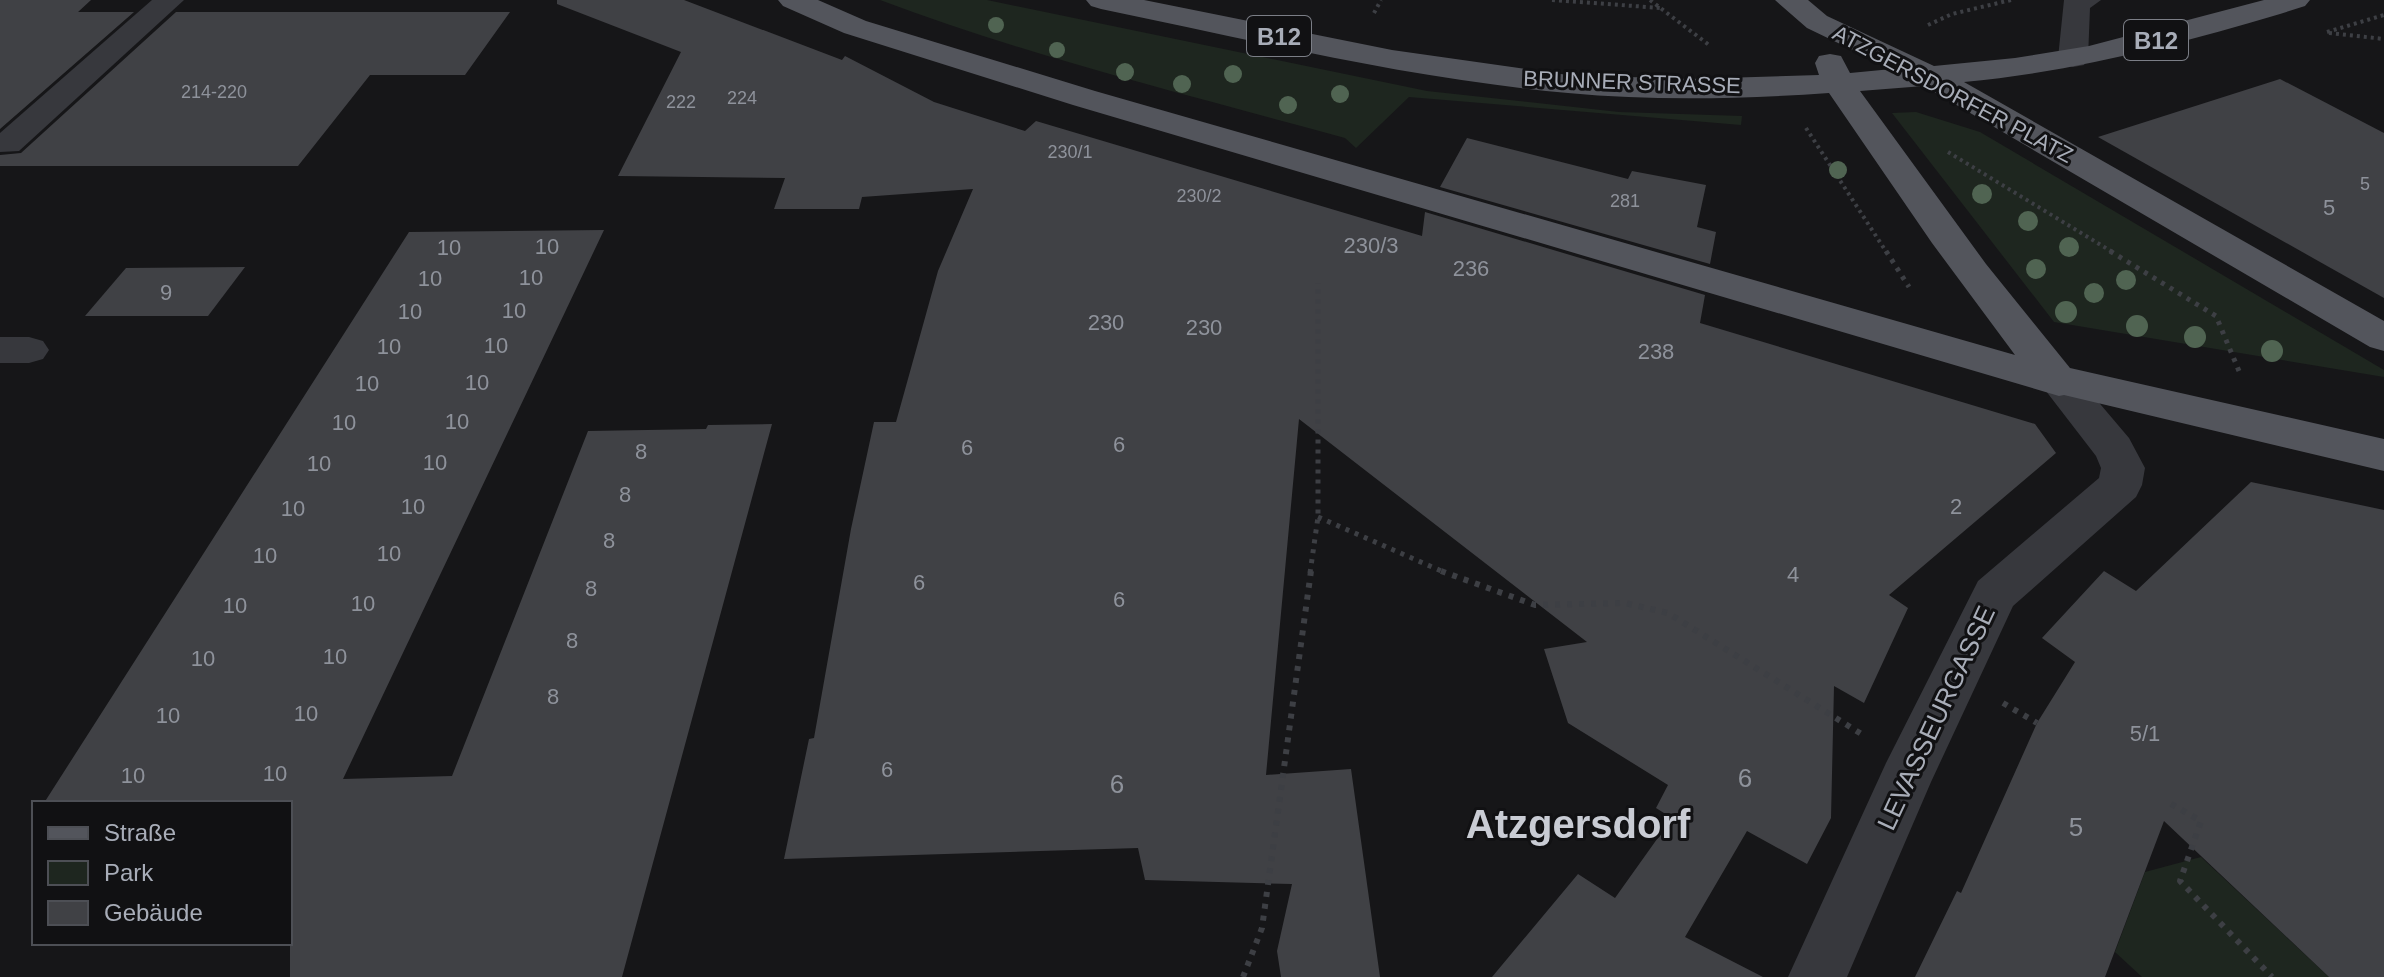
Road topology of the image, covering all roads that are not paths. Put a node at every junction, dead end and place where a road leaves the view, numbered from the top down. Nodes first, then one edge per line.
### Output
1 (169, 0) edge
2 (793, 0) edge
3 (1101, 0) edge
4 (1790, 0) edge
5 (2086, 0) edge
6 (2295, 0) edge
7 (1817, 22) junction
8 (2073, 58) junction
9 (1930, 76) junction
10 (1838, 83) junction
11 (7, 144) dead end
12 (2384, 338) edge
13 (2059, 382) junction
14 (2384, 455) edge
15 (1817, 977) edge

1 - 11 street
2 - 13 main road
3 - 10 main road, BRUNNER STRASSE / B12
4 - 7 main road
5 - 8 street
6 - 8 main road, BRUNNER STRASSE / B12
7 - 9 main road, ATZGERSDORFER PLATZ
7 - 10 main road, ATZGERSDORFER PLATZ
8 - 9 main road, BRUNNER STRASSE / B12
9 - 10 main road, BRUNNER STRASSE / B12
9 - 12 main road, ATZGERSDORFER PLATZ
10 - 13 main road, ATZGERSDORFER PLATZ
13 - 14 main road
13 - 15 street, LEVASSEURGASSE

